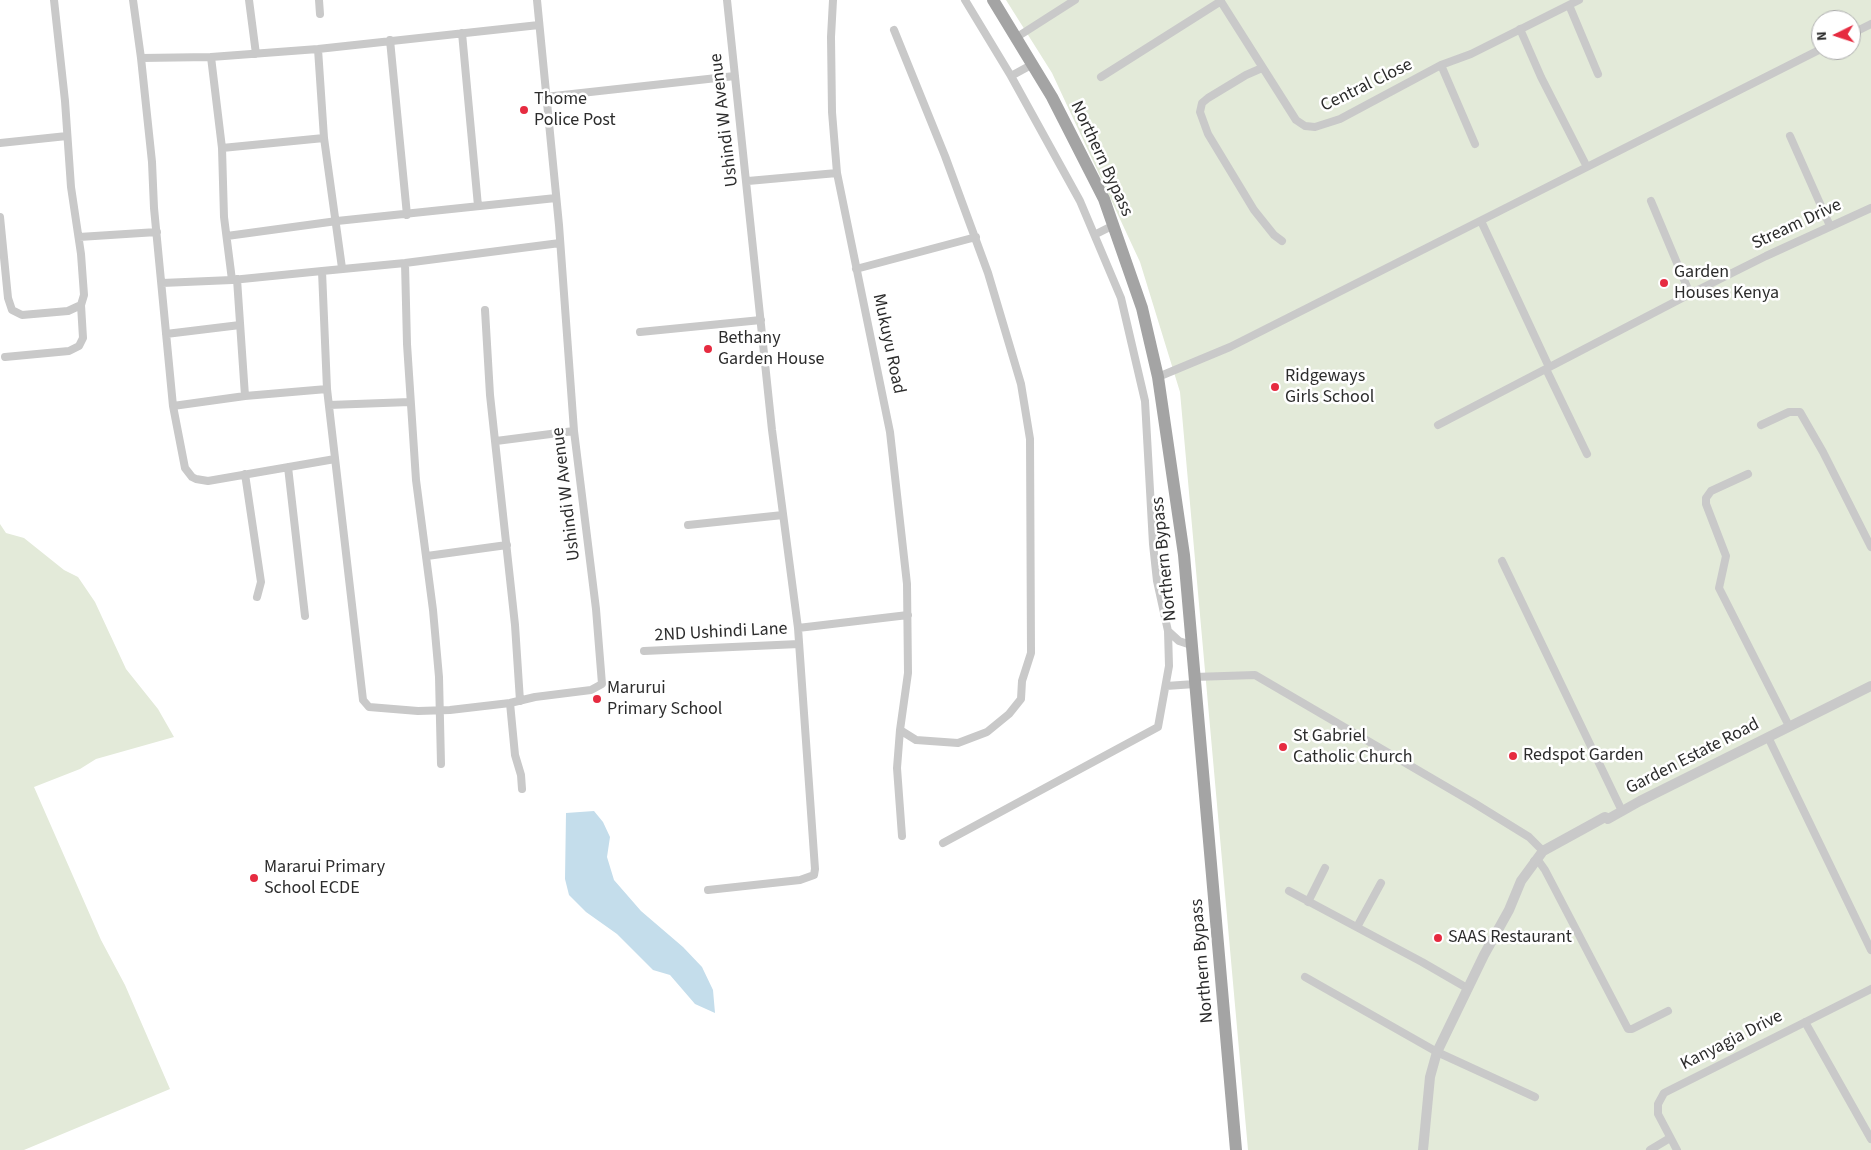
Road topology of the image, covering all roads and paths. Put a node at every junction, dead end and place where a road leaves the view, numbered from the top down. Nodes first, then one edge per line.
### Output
1 (54, 0) edge
2 (133, 0) edge
3 (249, 0) edge
4 (319, 0) edge
5 (537, 0) edge
6 (727, 0) edge
7 (833, 0) edge
8 (965, 0) edge
9 (993, 0) edge
10 (1075, 0) edge
11 (1220, 0) edge
12 (1579, 0) edge
13 (1569, 5) junction
14 (320, 14) dead end
15 (539, 26) junction
16 (1520, 29) junction
17 (894, 30) dead end
18 (462, 33) junction
19 (1017, 37) junction
20 (390, 40) junction
21 (318, 50) junction
22 (256, 54) junction
23 (1811, 54) edge
24 (210, 57) junction
25 (141, 58) junction
26 (1033, 64) junction
27 (1441, 65) junction
28 (1262, 68) junction
29 (1598, 74) dead end
30 (735, 76) junction
31 (1011, 76) junction
32 (1101, 76) dead end
33 (545, 97) junction
34 (67, 136) junction
35 (1790, 136) dead end
36 (324, 138) junction
37 (0, 142) edge
38 (1475, 144) dead end
39 (222, 148) junction
40 (1587, 167) junction
41 (837, 173) junction
42 (748, 180) junction
43 (556, 198) junction
44 (1651, 201) dead end
45 (478, 206) junction
46 (1871, 208) edge
47 (407, 214) junction
48 (0, 217) edge
49 (1481, 220) junction
50 (337, 221) junction
51 (1114, 225) junction
52 (1830, 226) junction
53 (157, 232) junction
54 (1096, 234) junction
55 (227, 236) junction
56 (79, 237) junction
57 (1, 238) edge
58 (976, 238) junction
59 (1282, 241) dead end
60 (560, 243) junction
61 (404, 263) junction
62 (342, 268) junction
63 (856, 269) junction
64 (322, 271) junction
65 (234, 280) junction
66 (162, 283) junction
67 (1690, 294) junction
68 (81, 305) junction
69 (485, 310) dead end
70 (761, 320) junction
71 (240, 325) junction
72 (640, 332) dead end
73 (166, 334) junction
74 (5, 357) dead end
75 (1547, 368) junction
76 (1158, 376) junction
77 (327, 389) junction
78 (245, 396) junction
79 (1162, 397) junction
80 (1145, 400) junction
81 (410, 402) junction
82 (173, 406) junction
83 (329, 406) junction
84 (1761, 424) dead end
85 (1438, 425) dead end
86 (574, 431) junction
87 (496, 441) junction
88 (1587, 454) dead end
89 (335, 458) junction
90 (288, 467) junction
91 (245, 474) junction
92 (1748, 474) dead end
93 (783, 515) junction
94 (688, 525) dead end
95 (507, 545) junction
96 (1871, 547) edge
97 (427, 556) junction
98 (1502, 561) dead end
99 (257, 597) dead end
100 (908, 615) junction
101 (305, 616) dead end
102 (798, 628) junction
103 (1168, 631) junction
104 (799, 644) junction
105 (1191, 645) junction
106 (644, 651) dead end
107 (1194, 680) junction
108 (1166, 686) junction
109 (1871, 686) edge
110 (520, 700) junction
111 (510, 704) junction
112 (439, 711) junction
113 (1789, 726) junction
114 (900, 730) junction
115 (1768, 737) junction
116 (441, 764) dead end
117 (522, 789) dead end
118 (1622, 811) junction
119 (902, 836) dead end
120 (943, 843) dead end
121 (1543, 850) junction
122 (1534, 861) junction
123 (1325, 868) dead end
124 (1380, 883) dead end
125 (708, 890) dead end
126 (1289, 892) dead end
127 (1308, 902) junction
128 (1356, 927) junction
129 (1871, 950) edge
130 (1305, 977) dead end
131 (1467, 988) junction
132 (1871, 989) edge
133 (1668, 1011) dead end
134 (1805, 1022) junction
135 (1437, 1052) junction
136 (1535, 1097) dead end
137 (1670, 1138) junction
138 (1871, 1139) edge
139 (1236, 1150) edge
140 (1423, 1150) edge
141 (1650, 1150) edge
142 (1676, 1150) edge

1 - 34 street
2 - 25 street
3 - 22 street
4 - 14 street
5 - 15 street, Ushindi W Avenue
6 - 30 street, Ushindi W Avenue
7 - 41 street, Mukuyu Road
8 - 31 street
9 - 19 main road, Northern Bypass
10 - 19 street
11 - 28 street, Central Close
11 - 32 street
12 - 13 street, Central Close
13 - 16 street, Central Close
13 - 29 street
15 - 18 street
15 - 33 street, Ushindi W Avenue
16 - 27 street, Central Close
16 - 40 street
17 - 58 street
18 - 20 street
18 - 45 street
19 - 26 main road, Northern Bypass
20 - 21 street
20 - 47 street
21 - 22 street
21 - 36 street
22 - 24 street
23 - 40 street
24 - 25 street
24 - 39 street
25 - 53 street
26 - 31 street
26 - 51 main road, Northern Bypass
27 - 28 street, Central Close
27 - 38 street
28 - 59 street
30 - 33 street
30 - 42 street, Ushindi W Avenue
31 - 54 street
33 - 43 street, Ushindi W Avenue
34 - 37 street
34 - 56 street
35 - 52 street
36 - 39 street
36 - 50 street
39 - 55 street
40 - 49 street
41 - 42 street
41 - 63 street, Mukuyu Road
42 - 70 street, Ushindi W Avenue
43 - 45 street
43 - 60 street, Ushindi W Avenue
44 - 67 street
45 - 47 street
46 - 52 street, Stream Drive
47 - 50 street
48 - 57 street
49 - 75 street
49 - 76 street
50 - 55 street
50 - 62 street
51 - 54 street
51 - 76 main road, Northern Bypass
52 - 67 street, Stream Drive
53 - 56 street
53 - 66 street
54 - 80 street
55 - 65 street
56 - 68 street
57 - 68 street
58 - 63 street
58 - 114 street
60 - 61 street
60 - 86 street, Ushindi W Avenue
61 - 62 street
61 - 81 street
62 - 64 street
63 - 100 street, Mukuyu Road
64 - 65 street
64 - 77 street
65 - 66 street
65 - 71 street
66 - 73 street
67 - 75 street, Stream Drive
68 - 74 street
69 - 87 street
70 - 72 street
70 - 93 street, Ushindi W Avenue
71 - 73 street
71 - 78 street
73 - 82 street
75 - 85 street, Stream Drive
75 - 88 street
76 - 79 main road, Northern Bypass
77 - 78 street
77 - 83 street
78 - 82 street
79 - 80 street
79 - 105 main road, Northern Bypass
80 - 103 street
81 - 83 street
81 - 97 street
82 - 91 street
83 - 89 street
84 - 96 street
86 - 87 street
86 - 110 street, Ushindi W Avenue
87 - 95 street
89 - 90 street
89 - 112 street, Ushindi W Avenue
90 - 91 street
90 - 101 street
91 - 99 street
92 - 113 street
93 - 94 street
93 - 102 street, Ushindi W Avenue
95 - 97 street
95 - 110 street
97 - 112 street
98 - 118 street
100 - 102 street, 2ND Ushindi Lane
100 - 114 street, Mukuyu Road
102 - 104 street, Ushindi W Avenue
103 - 105 street
103 - 108 street
104 - 106 street, 2ND Ushindi Lane
104 - 125 street, Ushindi W Avenue
105 - 107 main road, Northern Bypass
107 - 108 street
107 - 121 street
107 - 139 main road, Northern Bypass
108 - 120 street
109 - 113 street, Garden Estate Road
110 - 111 street, Ushindi W Avenue
111 - 112 street, Ushindi W Avenue
111 - 117 street
112 - 116 street
113 - 115 street, Garden Estate Road
114 - 119 street, Mukuyu Road
115 - 118 street, Garden Estate Road
115 - 129 street
118 - 121 street, Garden Estate Road
121 - 122 street, Garden Estate Road
122 - 131 street, Garden Estate Road
122 - 133 street
123 - 127 street
124 - 128 street
126 - 127 street
127 - 128 street
128 - 131 street
130 - 135 street
131 - 135 street, Garden Estate Road
132 - 134 street, Kanyagia Drive
134 - 137 street, Kanyagia Drive
134 - 138 street
135 - 136 street
135 - 140 street, Garden Estate Road
137 - 141 street
137 - 142 street, Kanyagia Drive

